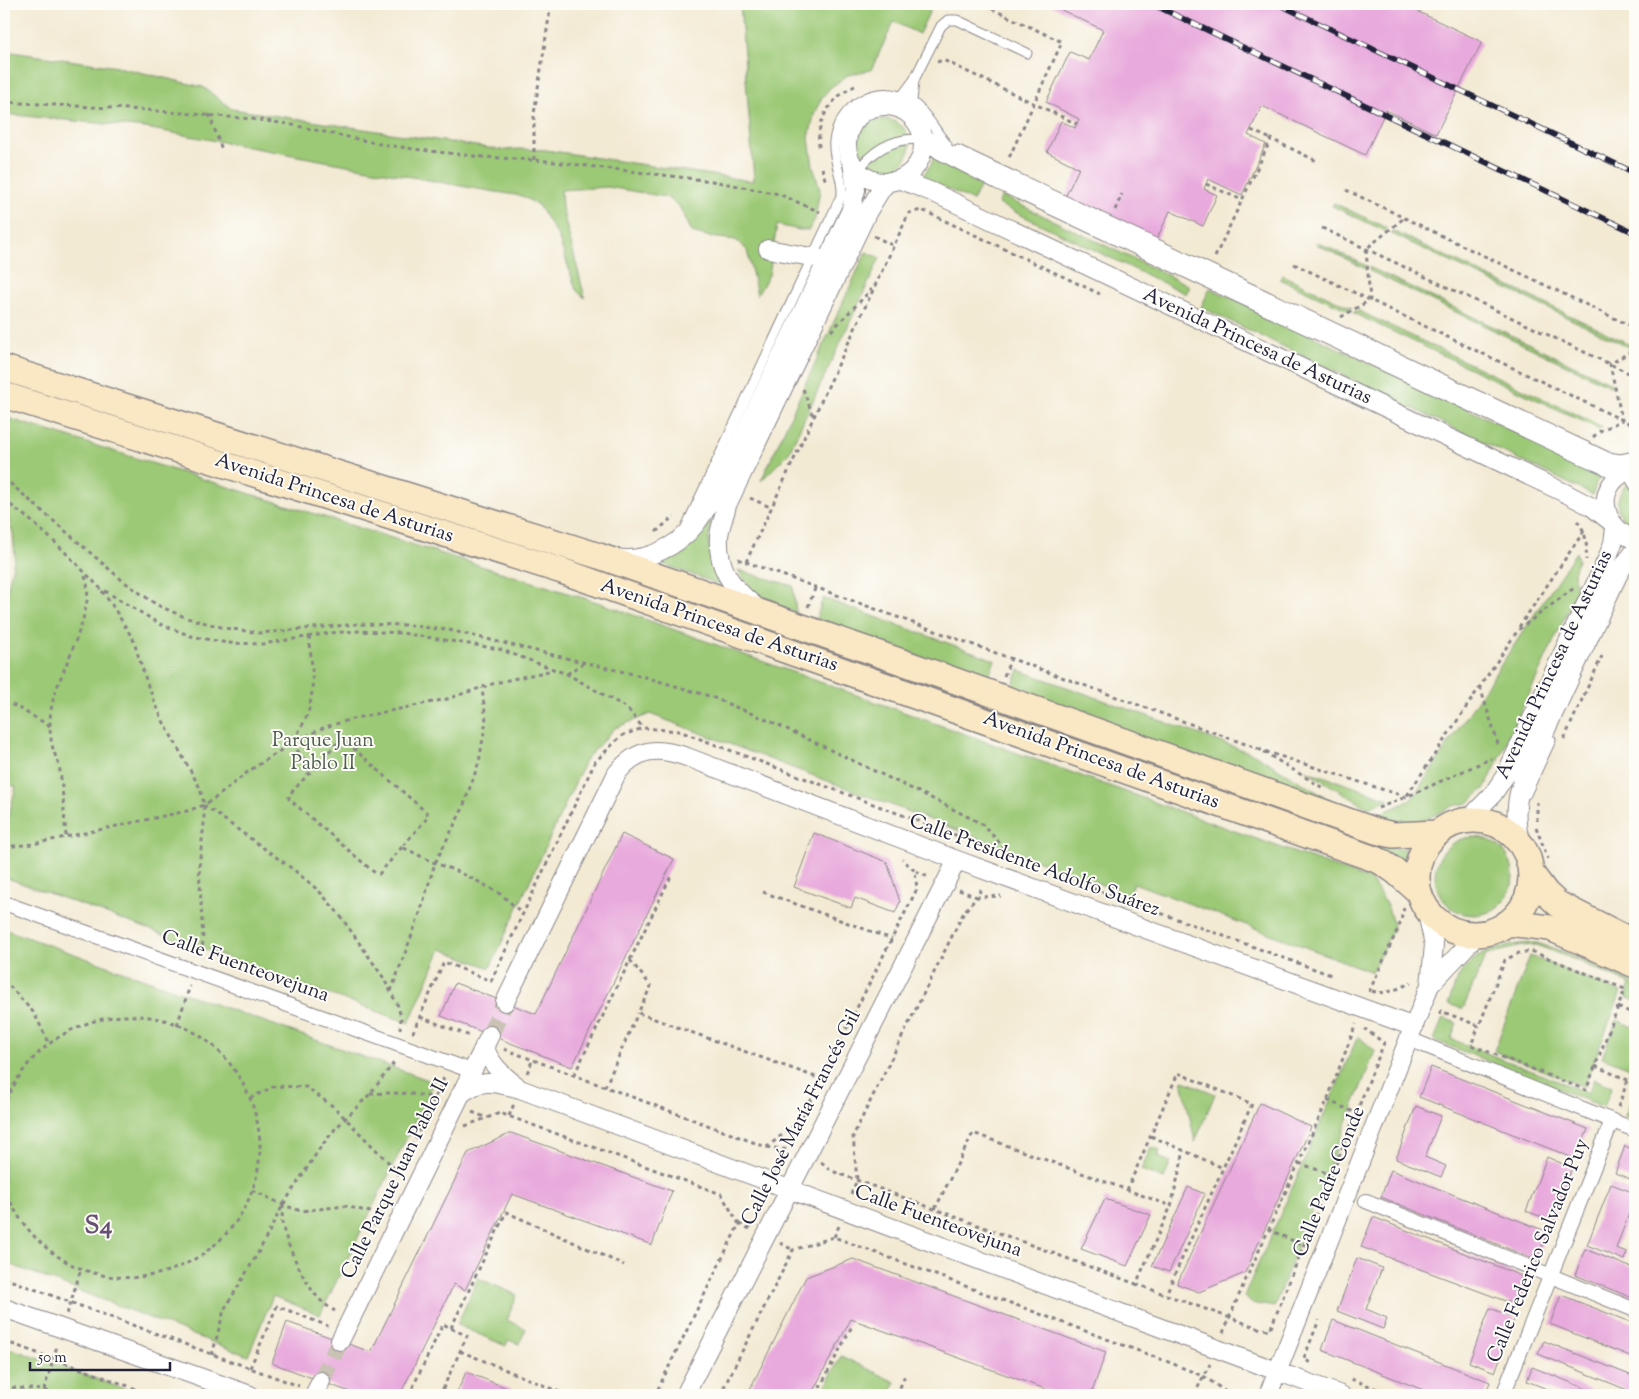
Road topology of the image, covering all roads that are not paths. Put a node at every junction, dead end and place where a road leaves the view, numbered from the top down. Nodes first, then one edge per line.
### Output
1 (1027, 53) dead end
2 (914, 80) junction
3 (902, 96) junction
4 (884, 106) junction
5 (919, 127) junction
6 (947, 145) junction
7 (855, 169) junction
8 (896, 181) junction
9 (842, 194) junction
10 (768, 249) dead end
11 (820, 259) junction
12 (4, 368) edge
13 (4, 395) edge
14 (1635, 456) edge
15 (1608, 457) junction
16 (1631, 469) edge
17 (1635, 487) edge
18 (1613, 525) junction
19 (1635, 540) edge
20 (1635, 551) edge
21 (599, 556) junction
22 (1635, 556) edge
23 (1632, 568) edge
24 (776, 618) junction
25 (1515, 817) junction
26 (1468, 820) junction
27 (1438, 833) junction
28 (1520, 844) junction
29 (957, 860) junction
30 (1540, 870) junction
31 (1415, 901) junction
32 (4, 903) edge
33 (1507, 923) junction
34 (1478, 934) junction
35 (1635, 943) edge
36 (1635, 966) edge
37 (1430, 985) junction
38 (506, 1002) tunnel mouth
39 (1411, 1033) junction
40 (487, 1041) joint
41 (472, 1071) junction
42 (520, 1089) junction
43 (460, 1094) junction
44 (1612, 1121) junction
45 (1635, 1130) edge
46 (790, 1189) junction
47 (1366, 1201) dead end
48 (1550, 1276) junction
49 (4, 1308) edge
50 (1635, 1310) edge
51 (340, 1341) tunnel mouth
52 (1278, 1370) junction
53 (250, 1395) edge
54 (685, 1395) edge
55 (1268, 1395) edge
56 (1341, 1395) edge
57 (1503, 1395) edge

1 - 2 lane
2 - 3 lane
2 - 5 lane
3 - 4 lane
3 - 5 lane
3 - 9 lane
4 - 5 street, Avenida Princesa de Asturias
4 - 7 street
5 - 6 lane
5 - 6 lane
5 - 6 lane
5 - 7 lane
5 - 8 street
5 - 16 street, Avenida Princesa de Asturias
6 - 15 lane
7 - 8 street
7 - 9 lane
7 - 11 street
8 - 18 street, Avenida Princesa de Asturias
8 - 24 street, Avenida Princesa de Asturias
9 - 11 lane
10 - 11 street
11 - 21 street
12 - 21 main road, Avenida Princesa de Asturias
13 - 31 main road, Avenida Princesa de Asturias
14 - 15 lane
15 - 16 lane
16 - 17 lane
16 - 18 street
18 - 19 street
18 - 26 street, Avenida Princesa de Asturias
20 - 25 street, Avenida Princesa de Asturias
21 - 24 main road, Avenida Princesa de Asturias
22 - 23 lane
23 - 25 lane
24 - 27 main road, Avenida Princesa de Asturias
25 - 28 street, Avenida Princesa de Asturias
26 - 27 main road
26 - 28 main road
27 - 31 main road
28 - 30 main road
29 - 38 street, Calle Presidente Adolfo Suárez
29 - 39 street, Calle Presidente Adolfo Suárez
29 - 46 street, Calle José María Francés Gil
30 - 33 main road
30 - 35 main road
31 - 34 main road
31 - 37 street, Calle Padre Conde
32 - 41 street, Calle Fuenteovejuna
33 - 34 main road
33 - 36 main road
34 - 37 street, Calle Padre Conde
37 - 39 street, Calle Padre Conde
39 - 44 street, Calle Presidente Adolfo Suárez
39 - 52 street, Calle Padre Conde
40 - 41 street, Calle Parque Juan Pablo II
40 - 42 street, Calle Fuenteovejuna
41 - 43 street, Calle Parque Juan Pablo II
42 - 43 street, Calle Fuenteovejuna
42 - 46 street, Calle Fuenteovejuna
43 - 51 street, Calle Parque Juan Pablo II
44 - 45 street, Calle Presidente Adolfo Suárez
44 - 48 street, Calle Federico Salvador Puy
46 - 52 street, Calle Fuenteovejuna
46 - 54 street, Calle José María Francés Gil
47 - 48 street
48 - 50 street
48 - 57 street, Calle Federico Salvador Puy
49 - 53 street
52 - 55 street, Calle Padre Conde
52 - 56 street, Calle Fuenteovejuna

